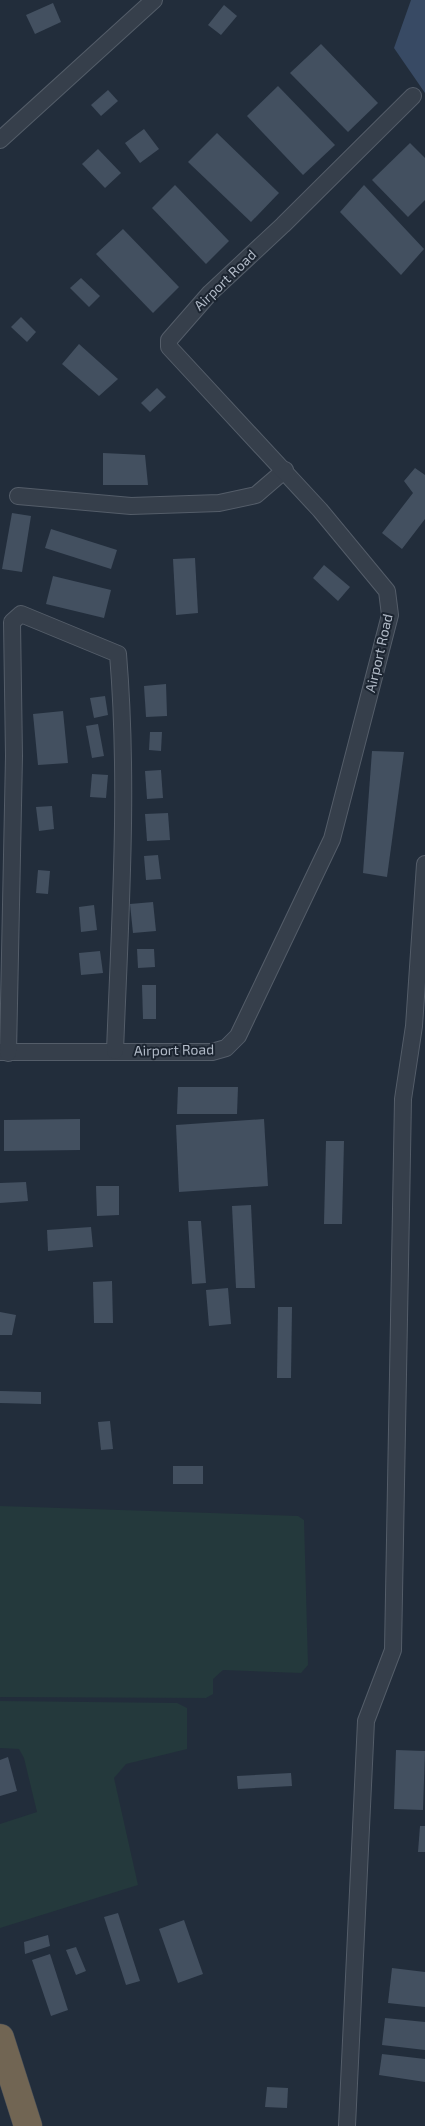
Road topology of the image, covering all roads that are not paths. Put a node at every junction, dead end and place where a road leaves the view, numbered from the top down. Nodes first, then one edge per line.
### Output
1 (154, 0) edge
2 (413, 96) dead end
3 (0, 140) edge
4 (285, 470) junction
5 (18, 496) dead end
6 (425, 864) edge
7 (115, 1051) junction
8 (4, 1052) edge
9 (0, 2038) edge
10 (28, 2126) edge
11 (347, 2126) edge

1 - 3 street
2 - 4 street, Airport Road
4 - 5 street
4 - 7 street, Airport Road
6 - 11 street
7 - 8 street, Airport Road
7 - 8 street
9 - 10 highway

